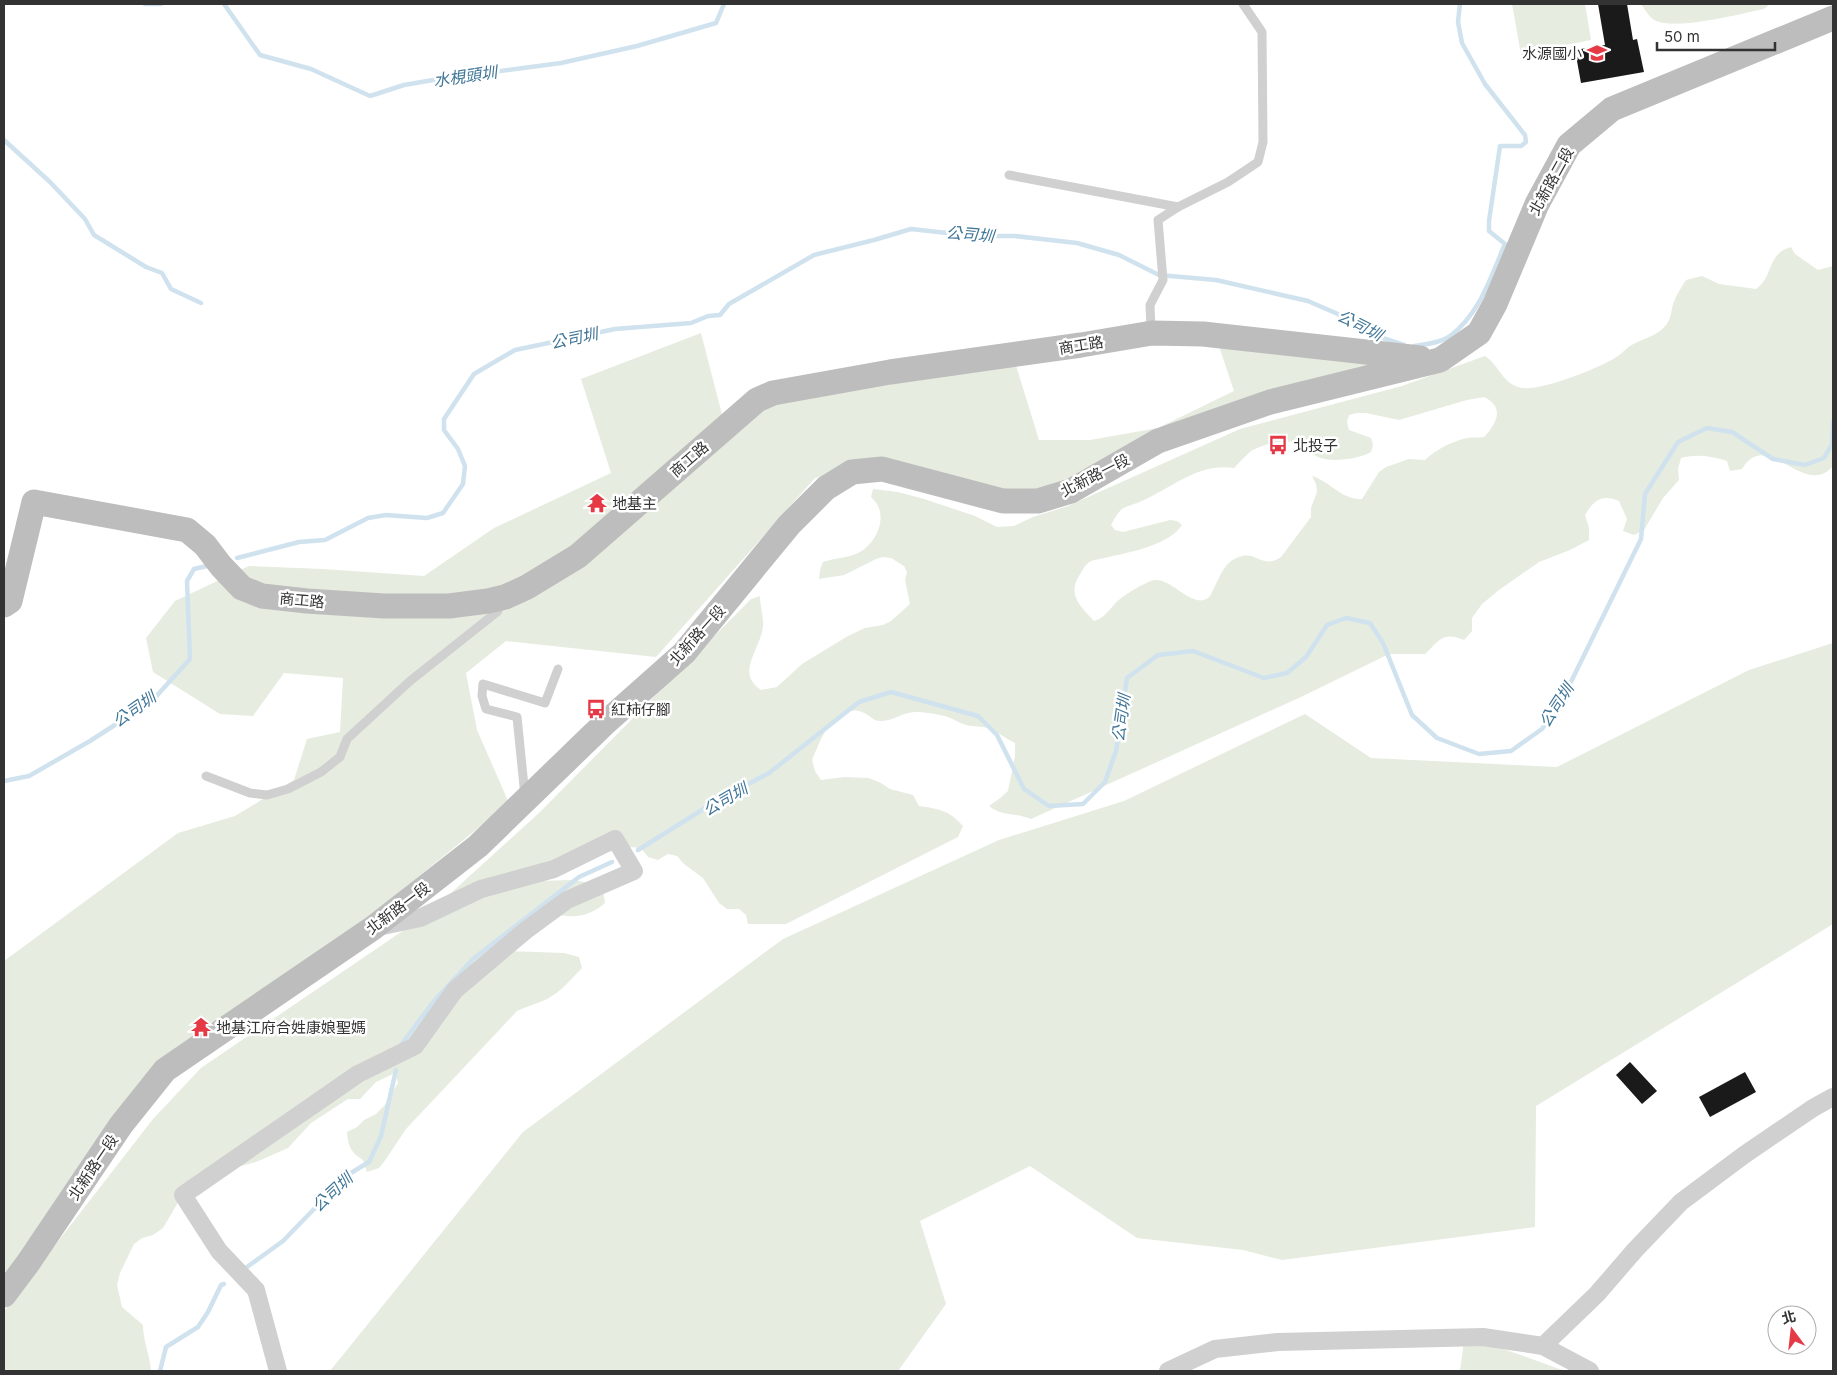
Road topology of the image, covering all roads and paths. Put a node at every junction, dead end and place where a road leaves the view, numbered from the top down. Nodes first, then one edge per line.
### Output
1 (1242, 4) edge
2 (1833, 18) edge
3 (1009, 176) dead end
4 (1178, 207) junction
5 (1152, 333) junction
6 (1440, 360) junction
7 (505, 597) junction
8 (4, 605) edge
9 (558, 669) dead end
10 (206, 776) dead end
11 (525, 801) junction
12 (373, 928) junction
13 (1833, 1097) edge
14 (4, 1295) edge
15 (1543, 1346) junction
16 (278, 1371) edge
17 (1168, 1371) edge
18 (1590, 1371) edge

1 - 4 lane
2 - 6 main road, 北新路二段
3 - 4 lane
4 - 5 lane
5 - 6 main road, 商工路
5 - 7 main road, 商工路
6 - 11 main road, 北新路一段
7 - 8 main road, 商工路
7 - 10 lane
9 - 11 lane
11 - 12 main road, 北新路一段
12 - 14 main road, 北新路一段
12 - 16 street
13 - 15 street
15 - 17 street
15 - 18 street

